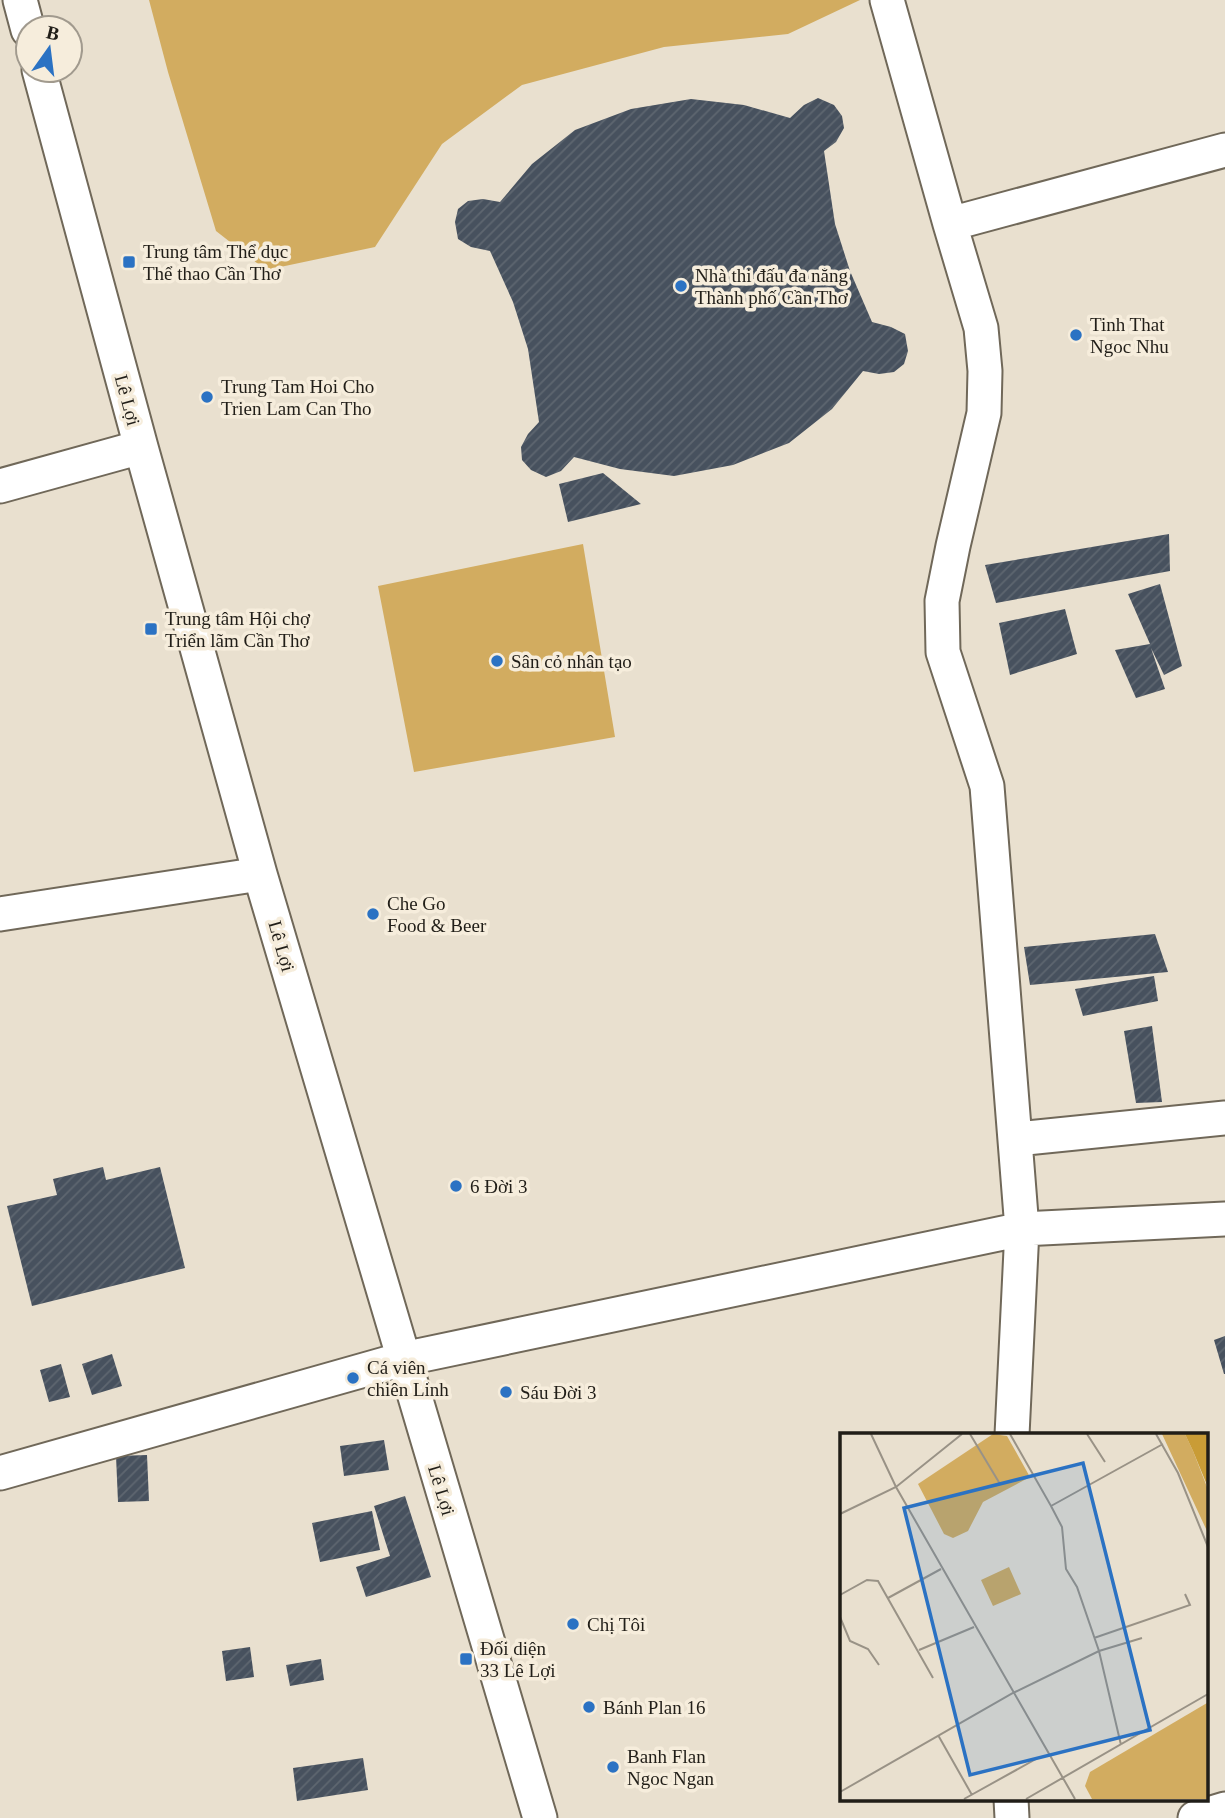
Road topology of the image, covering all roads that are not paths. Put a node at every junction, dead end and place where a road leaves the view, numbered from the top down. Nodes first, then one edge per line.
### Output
1 (887, 0) edge
2 (43, 84) edge
3 (1225, 150) edge
4 (950, 224) junction
5 (141, 447) junction
6 (0, 486) edge
7 (260, 874) junction
8 (0, 914) edge
9 (1225, 1118) edge
10 (1016, 1139) junction
11 (1225, 1219) edge
12 (1022, 1229) junction
13 (403, 1359) junction
14 (1012, 1433) edge
15 (0, 1473) edge
16 (1011, 1800) edge
17 (1225, 1809) edge
18 (540, 1818) edge
19 (1012, 1818) edge
20 (1195, 1818) edge

1 - 4 street
2 - 5 street, Lê Lợi
3 - 4 street
4 - 10 street
5 - 6 street
5 - 7 street, Lê Lợi
7 - 8 street
7 - 13 street, Lê Lợi
9 - 10 street
10 - 12 street
11 - 12 street
12 - 13 street
12 - 14 street
13 - 15 street
13 - 18 street, Lê Lợi
16 - 19 street
17 - 20 street

